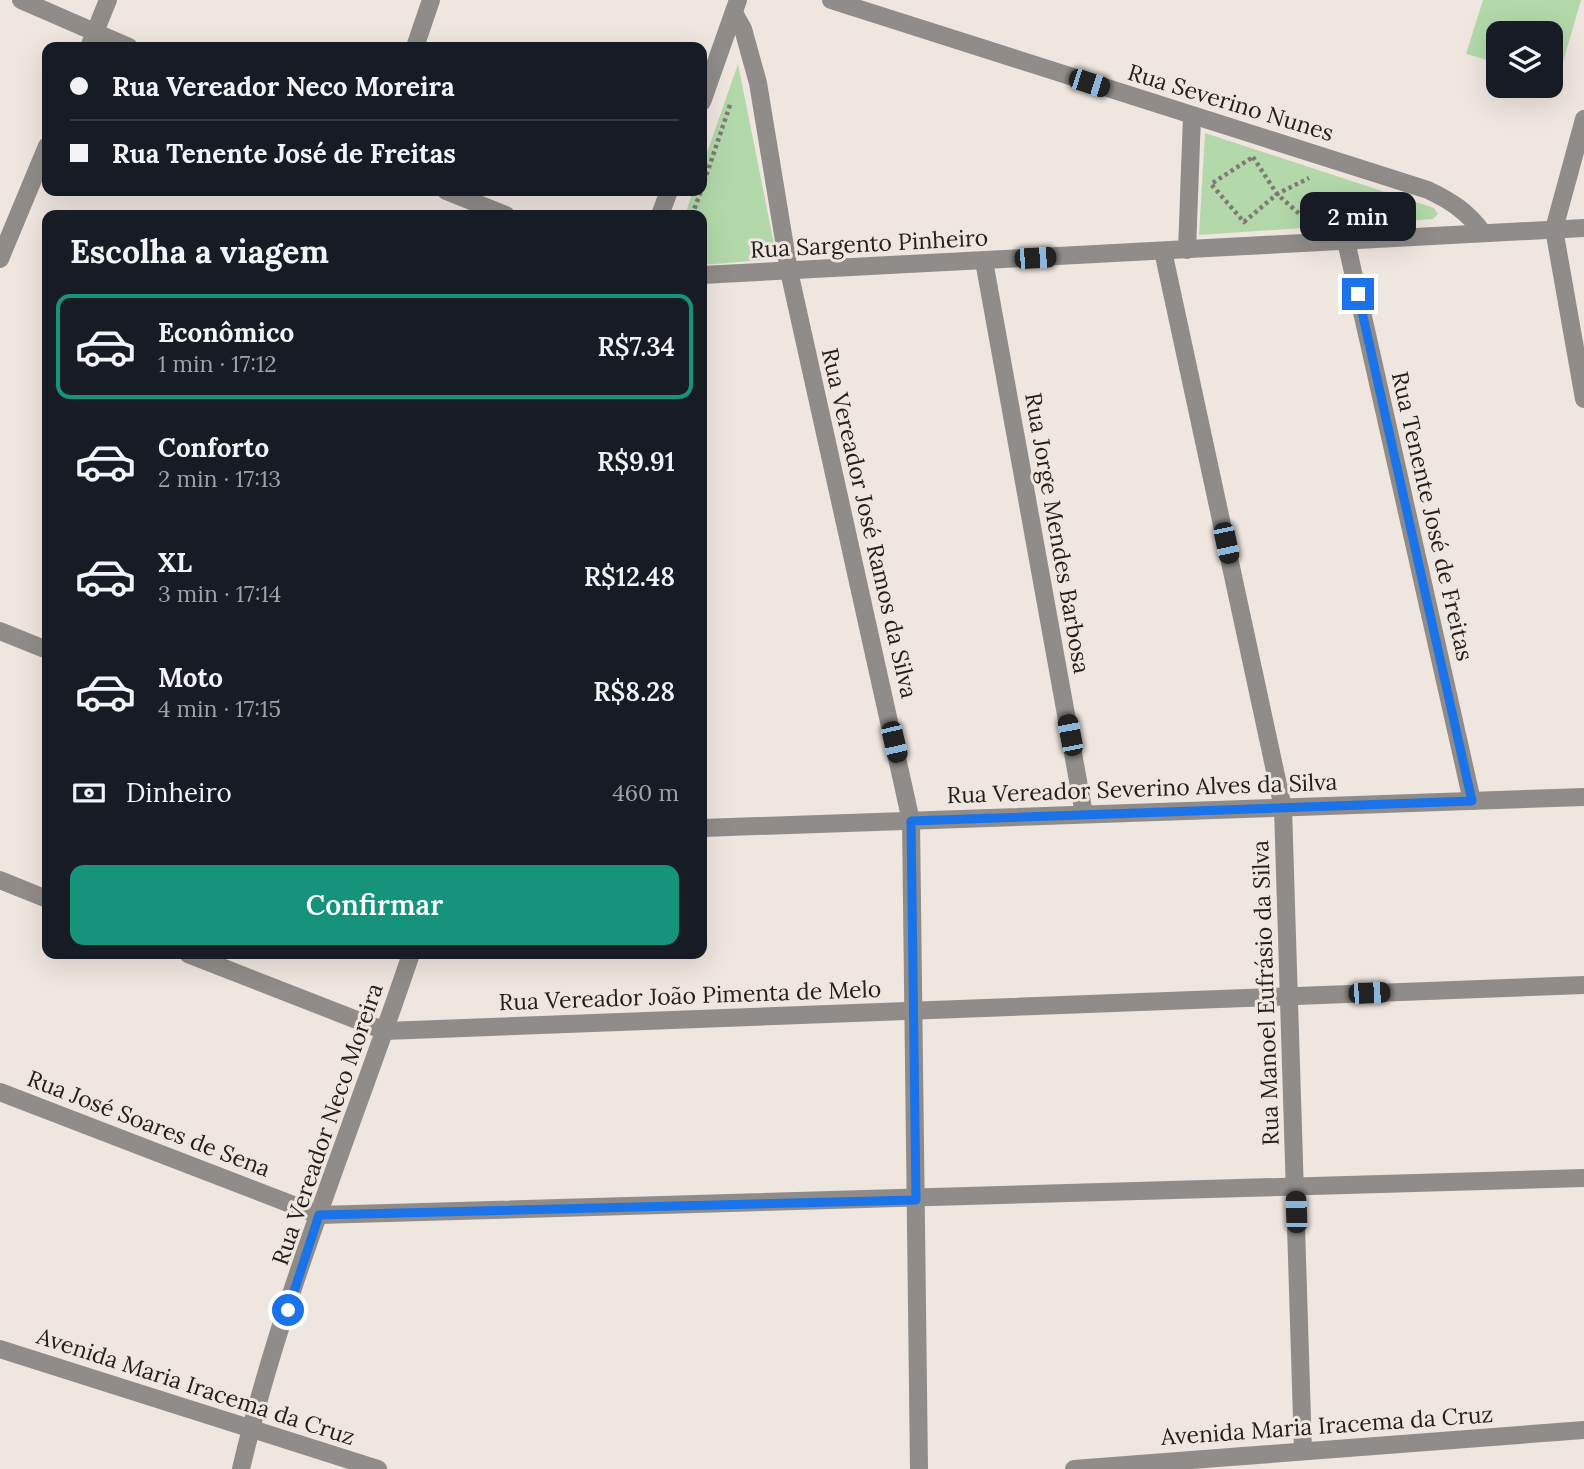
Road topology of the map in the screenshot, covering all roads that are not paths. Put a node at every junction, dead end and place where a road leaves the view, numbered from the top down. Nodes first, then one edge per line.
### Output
1 (21, 0) edge
2 (108, 0) edge
3 (431, 0) edge
4 (831, 0) edge
5 (736, 6) edge
6 (92, 39) edge
7 (417, 42) edge
8 (707, 88) edge
9 (1192, 116) junction
10 (1584, 120) edge
11 (42, 158) edge
12 (458, 196) edge
13 (494, 210) edge
14 (1584, 228) edge
15 (1554, 229) junction
16 (1483, 233) junction
17 (1346, 241) junction
18 (1187, 250) junction
19 (1163, 251) junction
20 (0, 259) edge
21 (984, 261) junction
22 (789, 271) junction
23 (707, 275) edge
24 (1584, 399) edge
25 (0, 631) edge
26 (42, 648) edge
27 (1584, 797) edge
28 (1472, 801) junction
29 (1283, 808) junction
30 (1084, 814) junction
31 (911, 821) junction
32 (707, 828) edge
33 (0, 880) edge
34 (42, 897) edge
35 (200, 959) edge
36 (409, 959) edge
37 (1584, 985) edge
38 (1289, 996) junction
39 (914, 1011) junction
40 (385, 1031) junction
41 (0, 1092) edge
42 (1584, 1178) edge
43 (1295, 1186) junction
44 (916, 1200) junction
45 (319, 1215) junction
46 (0, 1349) edge
47 (250, 1429) junction
48 (1584, 1430) edge
49 (1303, 1451) junction
50 (241, 1469) edge
51 (378, 1469) edge
52 (919, 1469) edge
53 (1074, 1469) edge

1 - 6 street
2 - 6 street
3 - 7 street
4 - 9 street, Rua Severino Nunes
5 - 8 street
5 - 22 street, Rua Vereador José Ramos da Silva
9 - 16 street, Rua Severino Nunes
9 - 18 street
10 - 15 street
11 - 20 street
12 - 13 street
14 - 15 street, Rua Sargento Pinheiro
15 - 16 street, Rua Sargento Pinheiro
15 - 24 street
16 - 17 street, Rua Sargento Pinheiro
17 - 18 street, Rua Sargento Pinheiro
17 - 28 street, Rua Tenente José de Freitas
18 - 19 street, Rua Sargento Pinheiro
19 - 21 street, Rua Sargento Pinheiro
19 - 29 street, Rua Manoel Eufrásio da Silva
21 - 22 street, Rua Sargento Pinheiro
21 - 30 street, Rua Jorge Mendes Barbosa
22 - 23 street, Rua Sargento Pinheiro
22 - 31 street, Rua Vereador José Ramos da Silva
25 - 26 street
27 - 28 street, Rua Vereador Severino Alves da Silva
28 - 29 street, Rua Vereador Severino Alves da Silva
29 - 30 street, Rua Vereador Severino Alves da Silva
29 - 38 street, Rua Manoel Eufrásio da Silva
30 - 31 street, Rua Vereador Severino Alves da Silva
31 - 32 street, Rua Vereador Severino Alves da Silva
31 - 39 street, Rua Vereador José Ramos da Silva
33 - 34 street
35 - 40 street
36 - 40 street, Rua Vereador Neco Moreira
37 - 38 street, Rua Vereador João Pimenta de Melo
38 - 39 street, Rua Vereador João Pimenta de Melo
38 - 43 street, Rua Manoel Eufrásio da Silva
39 - 40 street, Rua Vereador João Pimenta de Melo
39 - 44 street, Rua Vereador José Ramos da Silva
40 - 45 street, Rua Vereador Neco Moreira
41 - 45 street, Rua José Soares de Sena
42 - 43 street
43 - 44 street
43 - 49 street, Rua Manoel Eufrásio da Silva
44 - 45 street
44 - 52 street, Rua Vereador José Ramos da Silva
45 - 47 street, Rua Vereador Neco Moreira
46 - 47 street, Avenida Maria Iracema da Cruz
47 - 50 street, Rua Vereador Neco Moreira
47 - 51 street, Avenida Maria Iracema da Cruz
48 - 49 street, Avenida Maria Iracema da Cruz
49 - 53 street, Avenida Maria Iracema da Cruz

